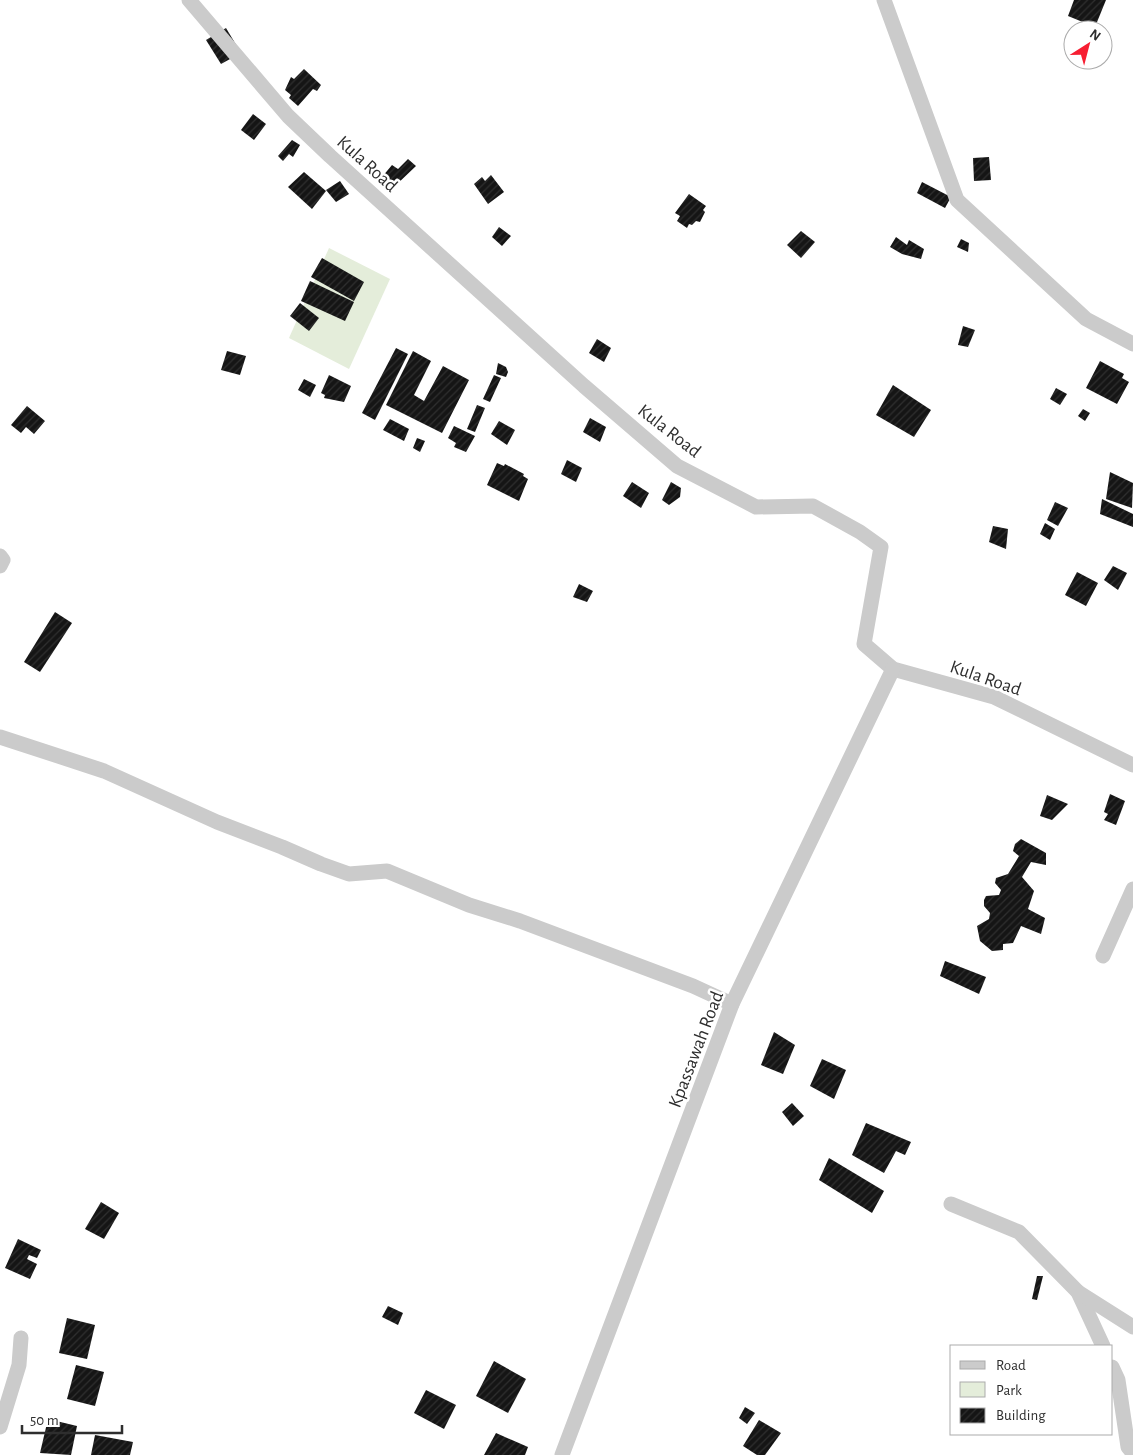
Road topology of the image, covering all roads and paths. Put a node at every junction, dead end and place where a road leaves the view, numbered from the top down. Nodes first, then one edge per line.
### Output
1 (189, 0) edge
2 (884, 0) edge
3 (1133, 344) edge
4 (0, 556) edge
5 (0, 566) edge
6 (893, 669) junction
7 (0, 738) edge
8 (1133, 765) edge
9 (1133, 889) edge
10 (1103, 956) dead end
11 (732, 1004) junction
12 (951, 1204) dead end
13 (1078, 1292) junction
14 (1133, 1327) edge
15 (21, 1338) dead end
16 (1103, 1345) edge
17 (1113, 1369) edge
18 (0, 1427) edge
19 (1133, 1453) edge
20 (562, 1455) edge

1 - 6 street, Kula Road
2 - 3 street
4 - 5 street
6 - 8 street, Kula Road
6 - 11 street, Kpassawah Road
7 - 11 street
9 - 10 street
11 - 20 street, Kpassawah Road
12 - 13 street
13 - 14 street
13 - 16 street
15 - 18 street
17 - 19 street

